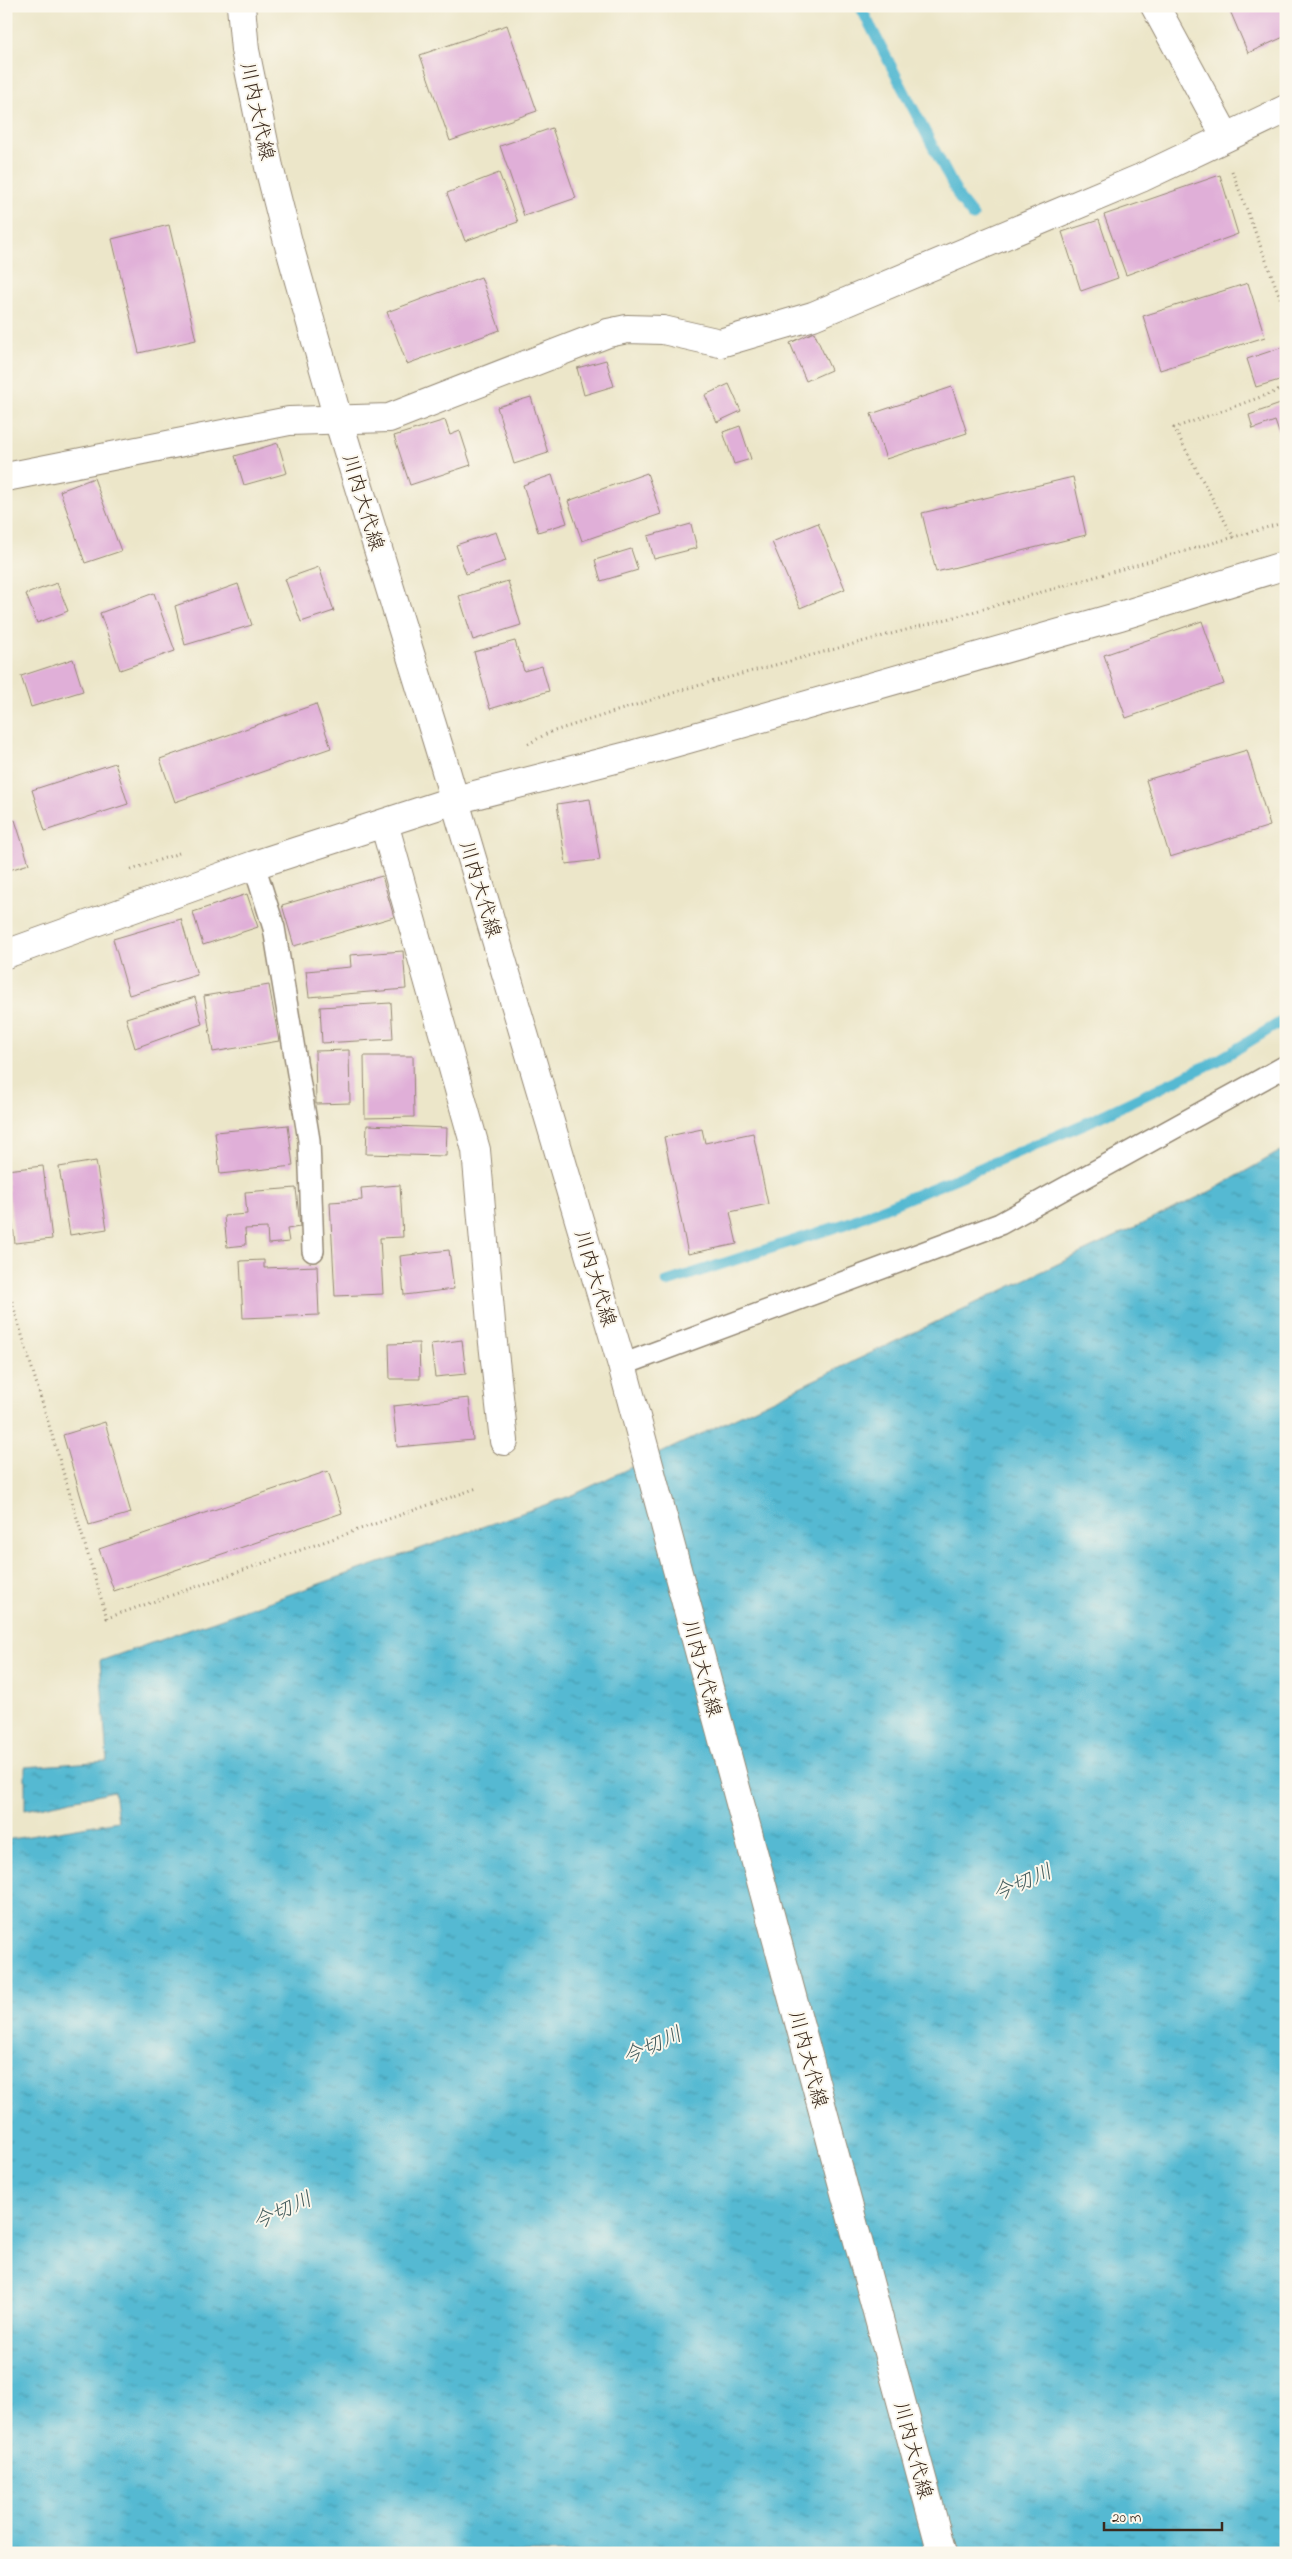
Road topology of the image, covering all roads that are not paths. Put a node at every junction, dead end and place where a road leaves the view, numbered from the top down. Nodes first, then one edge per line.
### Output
1 (241, 6) edge
2 (1156, 6) edge
3 (1286, 110) edge
4 (1223, 139) junction
5 (338, 419) junction
6 (6, 478) edge
7 (1286, 565) edge
8 (455, 800) junction
9 (384, 823) junction
10 (254, 865) junction
11 (6, 954) edge
12 (1286, 1066) edge
13 (313, 1251) dead end
14 (622, 1365) junction
15 (504, 1441) dead end
16 (942, 2553) edge

1 - 5 street, 川内大代線
2 - 4 street
3 - 4 street
4 - 5 street
5 - 6 street
5 - 8 street, 川内大代線
7 - 8 street
8 - 9 street
8 - 14 street, 川内大代線
9 - 10 street
9 - 15 street
10 - 11 street
10 - 13 lane
12 - 14 lane
14 - 16 street, 川内大代線

